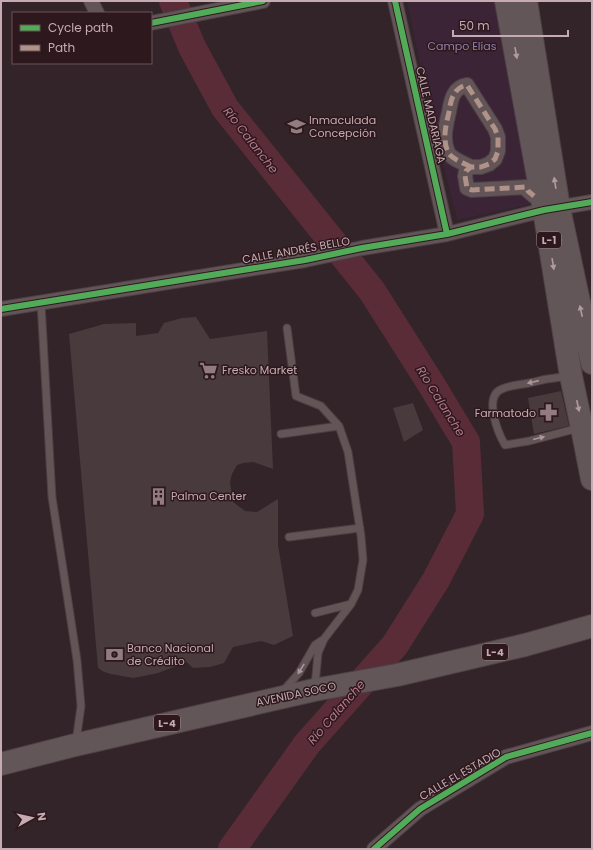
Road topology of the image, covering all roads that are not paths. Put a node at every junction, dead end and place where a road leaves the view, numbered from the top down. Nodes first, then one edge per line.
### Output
1 (91, 1) edge
2 (263, 1) edge
3 (395, 1) edge
4 (506, 1) edge
5 (526, 1) edge
6 (224, 5) edge
7 (96, 12) edge
8 (152, 23) edge
9 (471, 167) junction
10 (592, 202) edge
11 (546, 205) junction
12 (447, 234) junction
13 (41, 303) junction
14 (1, 309) edge
15 (288, 328) dead end
16 (592, 362) edge
17 (571, 376) junction
18 (339, 426) junction
19 (582, 428) junction
20 (281, 434) dead end
21 (592, 479) edge
22 (360, 528) junction
23 (289, 537) dead end
24 (351, 604) junction
25 (315, 613) dead end
26 (592, 626) edge
27 (324, 639) junction
28 (324, 688) junction
29 (276, 698) junction
30 (592, 733) edge
31 (76, 744) junction
32 (1, 764) edge
33 (374, 849) edge

1 - 7 street
2 - 6 street
3 - 12 street, CALLE MADARIAGA
4 -> 11 main road, L-1
11 -> 5 main road, L-1
6 - 8 street
9 - 9 street
9 - 11 street
10 - 11 street, CALLE ANDRÉS BELLO
11 - 12 street, CALLE ANDRÉS BELLO
16 -> 11 main road, L-1
11 -> 17 main road, L-1
12 - 13 street, CALLE ANDRÉS BELLO
13 - 14 street, CALLE ANDRÉS BELLO
13 - 31 lane
15 - 18 lane
17 -> 19 main road, L-1
17 -> 19 lane
18 - 20 lane
18 - 22 lane
19 - 21 main road, L-1
22 - 23 lane
22 - 24 lane
24 - 25 lane
24 - 27 lane
26 - 28 main road, AVENIDA SOCO / L-4
27 - 28 lane
27 -> 29 lane
28 - 29 main road, AVENIDA SOCO / L-4
29 - 31 main road, AVENIDA SOCO / L-4
30 - 33 street, CALLE EL ESTADIO
31 - 32 main road, AVENIDA SOCO / L-4

